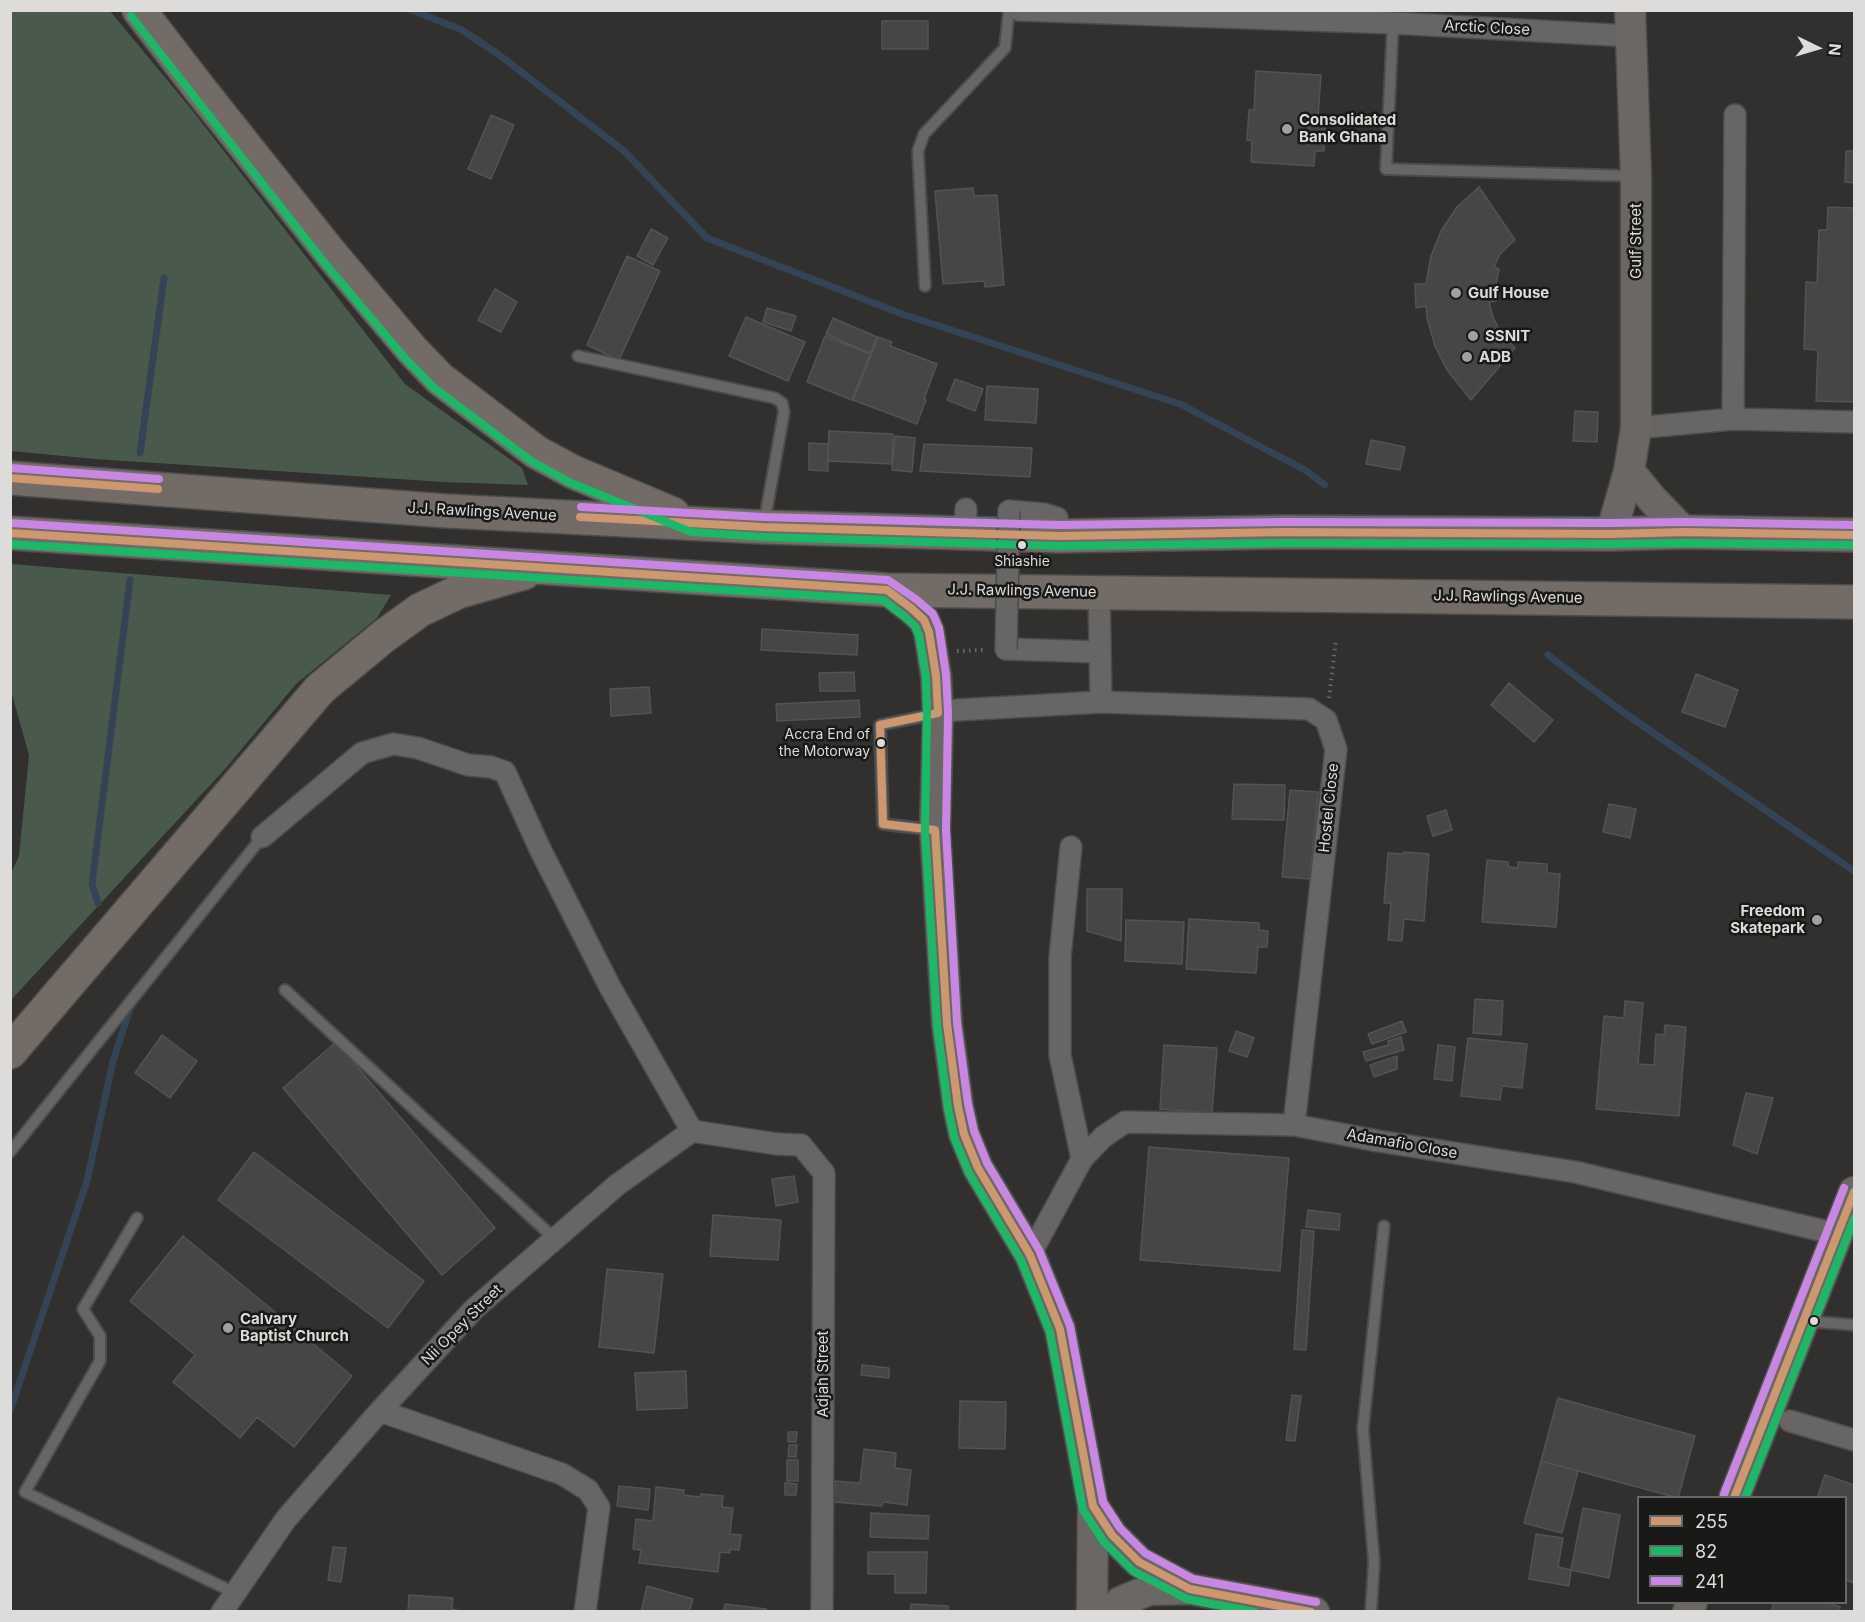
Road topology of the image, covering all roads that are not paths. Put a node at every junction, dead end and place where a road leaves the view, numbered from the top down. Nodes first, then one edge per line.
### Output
1 (139, 10) edge
2 (1009, 10) edge
3 (1019, 10) edge
4 (1075, 12) edge
5 (1153, 13) edge
6 (1393, 23) junction
7 (1630, 23) edge
8 (1735, 114) dead end
9 (1636, 177) junction
10 (925, 286) dead end
11 (578, 356) dead end
12 (1733, 419) junction
13 (1854, 422) edge
14 (1636, 428) junction
15 (1629, 471) junction
16 (10, 478) edge
17 (694, 522) junction
18 (763, 527) junction
19 (1684, 532) junction
20 (10, 533) edge
21 (1611, 534) junction
22 (1854, 535) edge
23 (1060, 536) junction
24 (543, 567) junction
25 (887, 590) junction
26 (1099, 592) junction
27 (1854, 602) edge
28 (1100, 652) junction
29 (1101, 702) junction
30 (938, 713) junction
31 (935, 830) junction
32 (262, 837) joint
33 (1071, 847) dead end
34 (285, 990) dead end
35 (10, 1052) edge
36 (1294, 1125) junction
37 (692, 1131) junction
38 (10, 1152) edge
39 (1082, 1159) junction
40 (1854, 1192) edge
41 (137, 1218) dead end
42 (1384, 1226) dead end
43 (1837, 1234) junction
44 (555, 1239) junction
45 (1030, 1255) junction
46 (1803, 1320) junction
47 (1854, 1325) edge
48 (380, 1411) junction
49 (1790, 1421) dead end
50 (1854, 1440) edge
51 (1734, 1496) edge
52 (1093, 1506) junction
53 (1190, 1589) junction
54 (235, 1593) junction
55 (222, 1611) edge
56 (585, 1611) edge
57 (822, 1611) edge
58 (1092, 1611) edge
59 (1113, 1611) edge
60 (1314, 1611) edge
61 (1371, 1611) edge

1 - 17 highway
2 - 10 lane
3 - 4 street, Arctic Close
4 - 5 street, Arctic Close
5 - 6 street, Arctic Close
6 - 7 street, Arctic Close
6 - 9 lane
7 - 9 street, Gulf Street
8 - 12 street
9 - 14 street, Gulf Street
11 - 18 lane
12 - 13 street
12 - 14 street
14 - 15 street, Gulf Street
15 - 19 street
15 - 21 street, Gulf Street
16 - 17 highway, J.J. Rawlings Avenue
17 - 18 highway, J.J. Rawlings Avenue
18 - 23 highway, J.J. Rawlings Avenue
19 - 21 highway, J.J. Rawlings Avenue
19 - 22 highway, J.J. Rawlings Avenue
20 - 24 highway, J.J. Rawlings Avenue
21 - 23 highway, J.J. Rawlings Avenue
23 - 28 street, bridge
24 - 25 highway, J.J. Rawlings Avenue
24 - 35 highway
25 - 26 highway, J.J. Rawlings Avenue
25 - 30 street
26 - 27 highway, J.J. Rawlings Avenue
26 - 28 street
28 - 29 street
29 - 30 street
29 - 36 street, Hostel Close
30 - 31 street
30 - 31 lane
31 - 45 street
32 - 37 street
32 - 38 lane
33 - 39 street
34 - 44 lane
36 - 39 street, Adamafio Close
36 - 43 street, Adamafio Close
37 - 44 street, Nii Opey Street
37 - 57 street, Adjah Street
39 - 45 street, Adamafio Close
40 - 43 street
41 - 54 lane
42 - 61 lane
43 - 46 street
44 - 48 street, Nii Opey Street
45 - 52 street
46 - 47 lane
46 - 51 street
48 - 54 street, Nii Opey Street
48 - 56 street
49 - 50 street
52 - 53 street
52 - 58 street
53 - 59 street
53 - 60 street
54 - 55 street, Nii Opey Street

